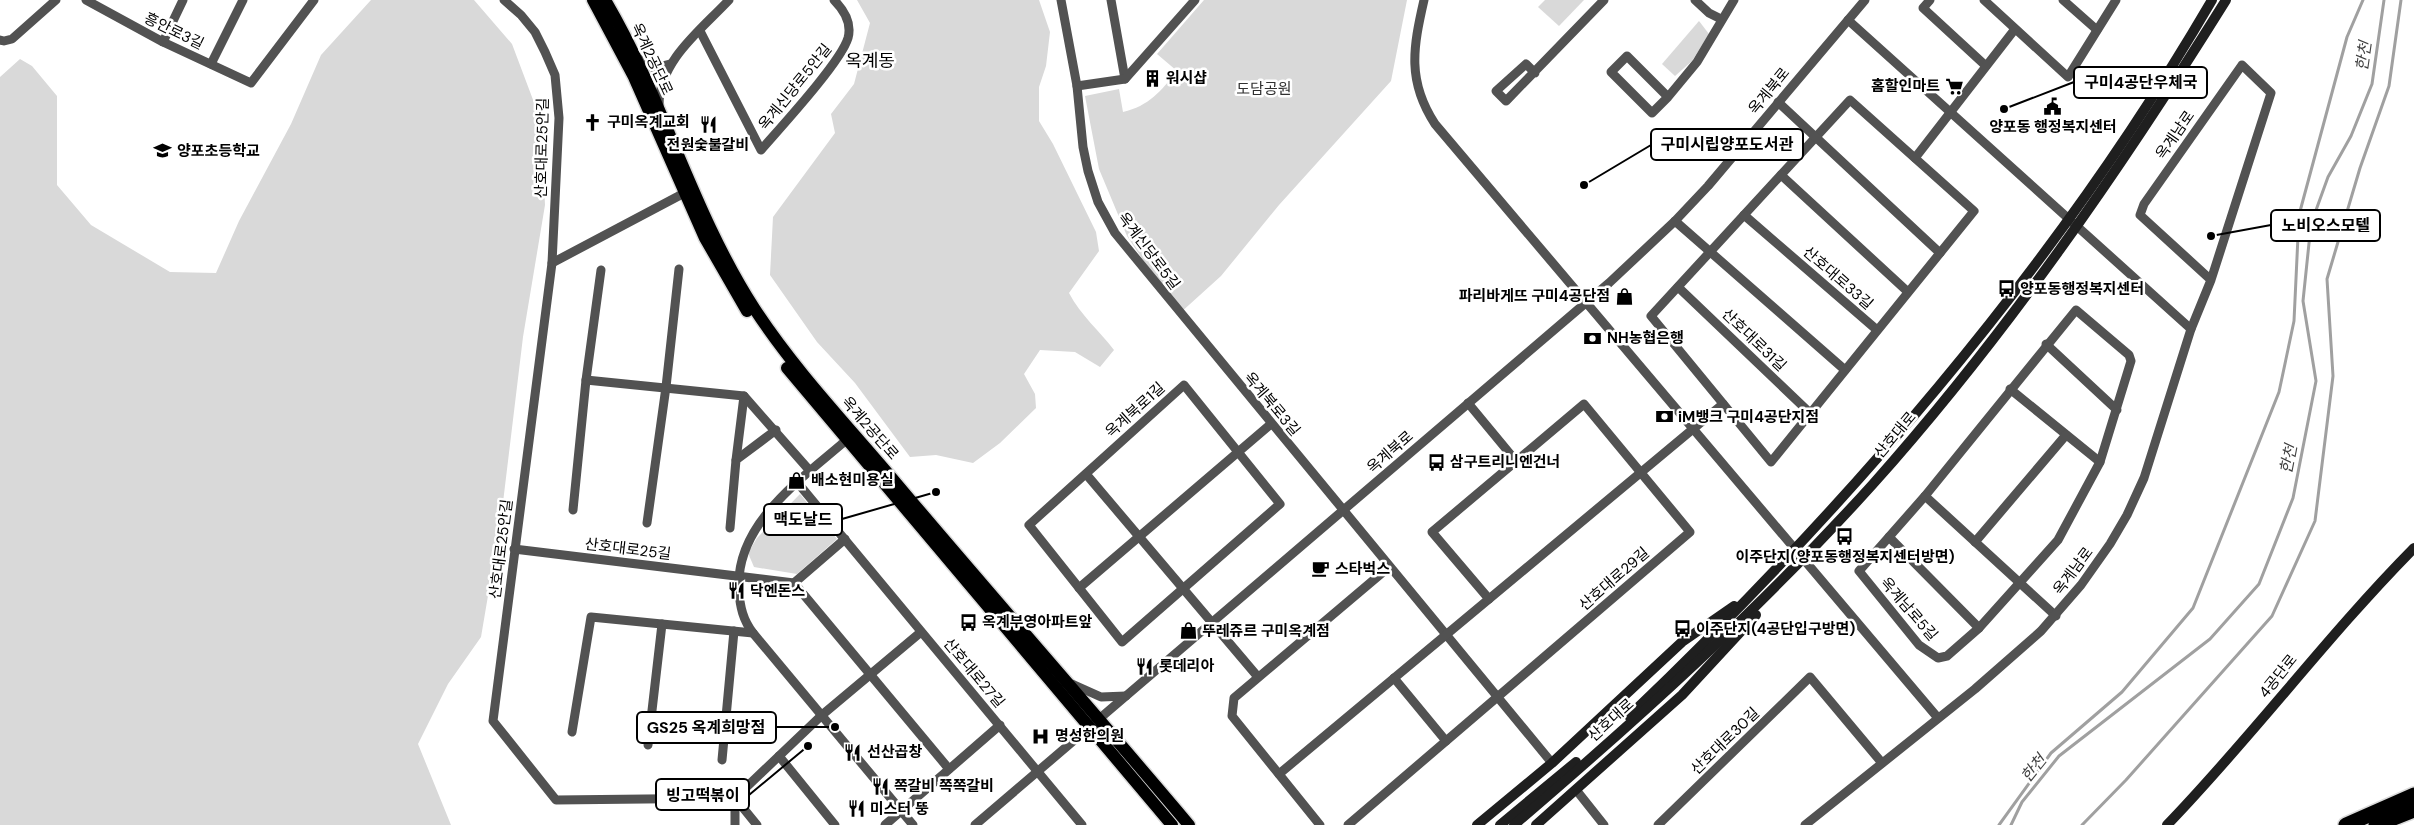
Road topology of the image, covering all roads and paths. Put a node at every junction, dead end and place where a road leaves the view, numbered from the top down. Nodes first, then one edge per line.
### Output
1 (56, 0) edge
2 (86, 0) edge
3 (183, 0) edge
4 (243, 0) edge
5 (314, 0) edge
6 (504, 0) edge
7 (593, 0) edge
8 (605, 0) edge
9 (729, 0) edge
10 (834, 0) edge
11 (1061, 0) edge
12 (1111, 0) edge
13 (1195, 0) edge
14 (1424, 0) edge
15 (1604, 0) edge
16 (1695, 0) edge
17 (1734, 0) edge
18 (1865, 0) edge
19 (1930, 0) edge
20 (1984, 0) edge
21 (2064, 0) edge
22 (2116, 0) edge
23 (2212, 0) edge
24 (2226, 0) edge
25 (1721, 19) junction
26 (1848, 20) junction
27 (2014, 29) junction
28 (2097, 30) junction
29 (700, 31) junction
30 (0, 40) edge
31 (163, 42) junction
32 (634, 57) junction
33 (211, 64) junction
34 (670, 64) junction
35 (1986, 66) junction
36 (1535, 73) dead end
37 (1125, 79) junction
38 (1077, 86) junction
39 (1668, 97) junction
40 (1778, 102) junction
41 (659, 110) junction
42 (1950, 112) junction
43 (1815, 137) junction
44 (1915, 158) junction
45 (1781, 175) junction
46 (689, 191) junction
47 (1744, 215) junction
48 (2068, 219) junction
49 (1675, 221) junction
50 (2077, 226) junction
51 (1711, 251) junction
52 (1940, 253) junction
53 (552, 263) junction
54 (679, 269) dead end
55 (601, 270) dead end
56 (2211, 280) junction
57 (1678, 287) junction
58 (1908, 292) junction
59 (1586, 302) junction
60 (1179, 314) joint
61 (2191, 329) junction
62 (1877, 330) junction
63 (2046, 344) junction
64 (1845, 370) junction
65 (586, 380) junction
66 (666, 387) junction
67 (2010, 389) junction
68 (744, 396) junction
69 (1468, 403) junction
70 (1723, 404) junction
71 (2117, 410) junction
72 (1810, 413) junction
73 (1270, 424) junction
74 (1693, 429) junction
75 (776, 430) junction
76 (2066, 435) junction
77 (850, 437) junction
78 (1238, 452) junction
79 (736, 460) junction
80 (1516, 461) junction
81 (2100, 462) junction
82 (810, 470) junction
83 (1641, 472) junction
84 (1086, 474) junction
85 (798, 482) junction
86 (1925, 496) junction
87 (573, 510) dead end
88 (1342, 511) junction
89 (646, 523) dead end
90 (730, 528) dead end
91 (1139, 537) junction
92 (1889, 537) junction
93 (845, 539) junction
94 (1975, 542) junction
95 (2414, 548) edge
96 (514, 549) junction
97 (1795, 549) junction
98 (1802, 558) junction
99 (1389, 567) junction
100 (738, 576) junction
101 (794, 583) junction
102 (2020, 583) junction
103 (1079, 588) junction
104 (1183, 588) junction
105 (1489, 599) junction
106 (1746, 600) junction
107 (2056, 616) junction
108 (1212, 623) junction
109 (662, 624) junction
110 (1980, 628) junction
111 (734, 631) junction
112 (921, 632) junction
113 (753, 633) junction
114 (1446, 635) junction
115 (870, 675) junction
116 (1258, 678) junction
117 (1394, 678) junction
118 (1067, 681) junction
119 (1126, 696) junction
120 (1497, 697) junction
121 (822, 716) junction
122 (1938, 718) junction
123 (1095, 723) junction
124 (1000, 725) junction
125 (572, 732) dead end
126 (1446, 741) junction
127 (648, 745) dead end
128 (779, 756) junction
129 (722, 760) dead end
130 (1552, 763) junction
131 (1882, 763) junction
132 (949, 769) junction
133 (1038, 772) junction
134 (1278, 774) junction
135 (1577, 792) junction
136 (2414, 794) edge
137 (735, 798) junction
138 (2414, 810) edge
139 (901, 811) junction
140 (2373, 822) edge
141 (1076, 823) edge
142 (735, 825) edge
143 (757, 825) edge
144 (835, 825) edge
145 (885, 825) edge
146 (913, 825) edge
147 (975, 825) edge
148 (1172, 825) edge
149 (1188, 825) edge
150 (1320, 825) edge
151 (1348, 825) edge
152 (1477, 825) edge
153 (1500, 825) edge
154 (1514, 825) edge
155 (1536, 825) edge
156 (1604, 825) edge
157 (1658, 825) edge
158 (1805, 825) edge
159 (2167, 825) edge
160 (2346, 825) edge

1 - 30 street
2 - 31 street, 흥안로3길
3 - 31 street
4 - 33 street
5 - 33 street, 흥안로3길
6 - 53 street, 산호대로25안길
7 - 46 main road, 옥계2공단로
8 - 32 main road, 옥계2공단로
9 - 29 street
10 - 29 street, 옥계신당로5안길
11 - 38 street, 옥계신당로5길
12 - 37 street
13 - 37 street
14 - 59 street
15 - 36 street
16 - 25 street
17 - 25 street
18 - 26 street, 옥계북로
19 - 35 street
20 - 27 street
21 - 28 street
22 - 28 street
23 - 48 street, 산호대로
24 - 50 street, 산호대로
25 - 39 street
26 - 40 street, 옥계북로
26 - 42 street
27 - 28 street
27 - 35 street
29 - 34 street
31 - 33 street, 흥안로3길
32 - 34 street
32 - 41 main road, 옥계2공단로
34 - 41 street
35 - 42 street
37 - 38 street
38 - 60 street, 옥계신당로5길
39 - 39 street
40 - 43 street
40 - 49 street, 옥계북로
41 - 46 main road, 옥계2공단로
42 - 44 street
42 - 48 street
43 - 44 street, 산호대로33길
43 - 45 street, 산호대로33길
43 - 52 street
44 - 52 street, 산호대로33길
45 - 47 street, 산호대로33길
45 - 58 street
46 - 53 street
46 - 77 main road, 옥계2공단로
47 - 51 street, 산호대로33길
47 - 62 street, 산호대로33길
48 - 50 street
48 - 97 street, 산호대로
49 - 51 street
49 - 59 street, 옥계북로
50 - 61 street
50 - 98 street, 산호대로
51 - 57 street, 산호대로33길
51 - 64 street
52 - 58 street, 산호대로33길
53 - 96 street, 산호대로25안길
54 - 66 street
55 - 65 street
56 - 56 street, 옥계남로
56 - 61 street, 옥계남로
57 - 70 street, 산호대로33길
57 - 72 street, 산호대로31길
58 - 62 street, 산호대로33길
59 - 69 street, 옥계북로
59 - 74 street
60 - 73 street, 옥계북로3길
61 - 107 street, 옥계남로
62 - 64 street
63 - 67 street, 옥계남로5길
63 - 71 street
63 - 71 street, 옥계남로5길
64 - 72 street
65 - 66 street
65 - 87 street
66 - 68 street
66 - 89 street
67 - 76 street
67 - 86 street, 옥계남로5길
68 - 75 street
68 - 79 street
69 - 80 street
69 - 88 street, 옥계북로
70 - 72 street
70 - 74 street
71 - 81 street, 옥계남로5길
73 - 78 street
73 - 88 street, 옥계북로3길
74 - 83 street
74 - 97 street
75 - 79 street
75 - 82 street
76 - 81 street
76 - 94 street
77 - 82 street
77 - 118 main road, 옥계2공단로
77 - 123 main road, 옥계2공단로
78 - 84 street, 옥계북로1길
78 - 91 street
78 - 104 street, 옥계북로1길
79 - 90 street
80 - 83 street, 산호대로29길
80 - 105 street, 산호대로29길
81 - 102 street, 옥계남로5길
82 - 85 street
83 - 105 street
83 - 120 street, 산호대로29길
84 - 91 street
84 - 103 street, 옥계북로1길
85 - 93 street, 산호대로27길
85 - 100 street
86 - 92 street, 옥계남로5길
86 - 94 street
88 - 99 street
88 - 108 street, 옥계북로
91 - 103 street
91 - 104 street
92 - 110 street
92 - 110 street, 옥계남로5길
93 - 101 street
93 - 112 street, 산호대로27길
94 - 102 street
95 - 159 street, 4공단로
96 - 100 street, 산호대로25길
96 - 137 street, 산호대로25안길
97 - 98 street
97 - 106 street, 산호대로
98 - 122 street
98 - 135 street
98 - 154 street, 산호대로
99 - 114 street
99 - 116 street
100 - 101 street, 산호대로25길
100 - 113 street
101 - 115 street
102 - 107 street
102 - 110 street, 옥계남로5길
103 - 104 street, 옥계북로1길
104 - 108 street
105 - 114 street
106 - 130 street
106 - 153 street, 산호대로
107 - 122 street, 옥계남로
108 - 116 street
108 - 119 street, 옥계북로
109 - 111 street
109 - 125 street
109 - 127 street
111 - 113 street
111 - 129 street
112 - 115 street
112 - 124 street, 산호대로27길
113 - 121 street
114 - 117 street
114 - 120 street
115 - 121 street
115 - 132 street
116 - 134 street
117 - 126 street
117 - 134 street
118 - 119 street
118 - 123 main road, 옥계2공단로
119 - 123 street, 옥계북로
120 - 126 street, 산호대로29길
120 - 130 street
121 - 128 street
121 - 139 street
122 - 131 street, 옥계남로
123 - 133 street, 옥계북로
123 - 148 main road, 옥계2공단로
123 - 149 main road, 옥계2공단로
124 - 132 street
124 - 133 street, 산호대로27길
126 - 151 street, 산호대로29길
128 - 137 street
128 - 144 street
130 - 152 street
131 - 157 street, 산호대로30길
131 - 158 street, 옥계남로
132 - 139 street
133 - 141 street, 산호대로27길
133 - 147 street, 옥계북로
134 - 150 street
135 - 155 street
135 - 156 street
136 - 140 highway
137 - 142 street
137 - 143 street
138 - 140 highway
139 - 145 street
139 - 146 street
140 - 160 highway

